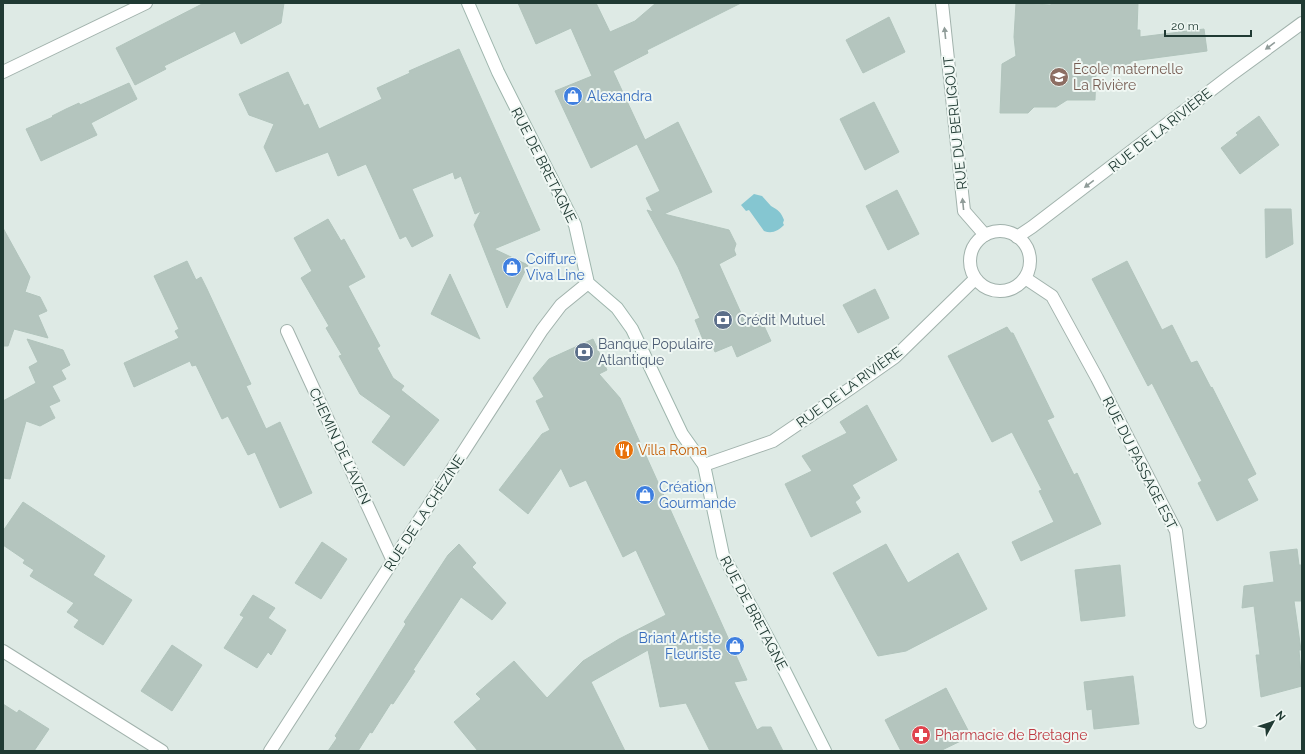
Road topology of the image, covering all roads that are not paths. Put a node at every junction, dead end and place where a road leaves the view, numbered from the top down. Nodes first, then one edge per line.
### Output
1 (146, 3) edge
2 (468, 3) edge
3 (942, 3) edge
4 (1302, 23) edge
5 (3, 72) edge
6 (985, 235) junction
7 (1017, 237) junction
8 (1025, 278) junction
9 (975, 279) junction
10 (588, 283) junction
11 (286, 331) dead end
12 (704, 465) junction
13 (393, 561) junction
14 (3, 651) edge
15 (1200, 722) dead end
16 (162, 751) edge
17 (270, 751) edge
18 (825, 751) edge

1 - 5 street
2 - 10 street, RUE DE BRETAGNE
6 -> 3 street, RUE DU BERLIGOUT
4 -> 7 street, RUE DE LA RIVIÈRE
6 - 7 street
6 - 9 street
7 - 8 street
8 - 9 street
8 - 15 street, RUE DU PASSAGE EST
9 - 12 street, RUE DE LA RIVIÈRE
10 - 12 street, RUE DE BRETAGNE
10 - 13 street, RUE DE LA CHÉZINE
11 - 13 street, CHEMIN DE L'AVEN
12 - 18 street, RUE DE BRETAGNE
13 - 17 street, RUE DE LA CHÉZINE
14 - 16 street

